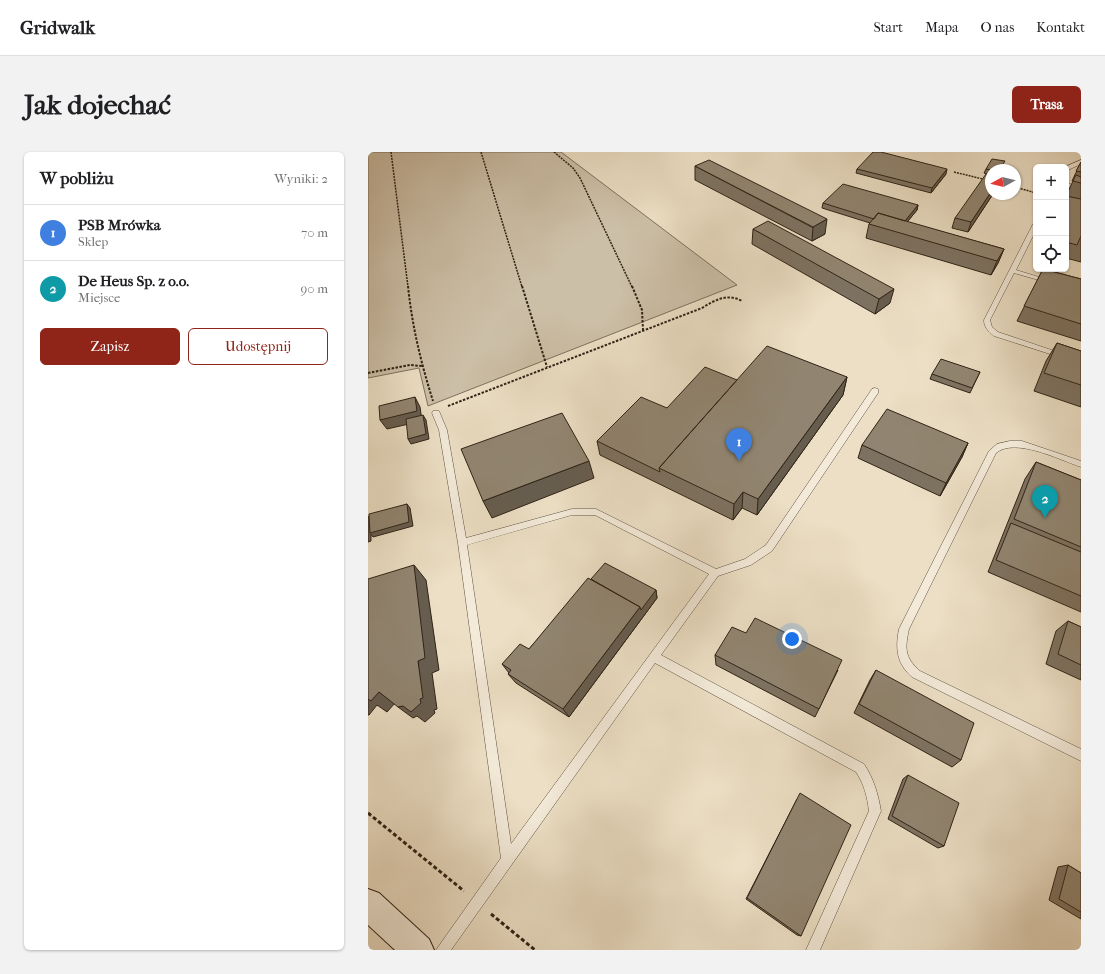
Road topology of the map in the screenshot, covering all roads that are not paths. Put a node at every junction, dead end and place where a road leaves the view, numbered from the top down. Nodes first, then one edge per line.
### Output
1 (1081, 162) edge
2 (1069, 167) edge
3 (1069, 186) edge
4 (1081, 189) edge
5 (1033, 230) edge
6 (1012, 271) junction
7 (1058, 284) edge
8 (1081, 362) edge
9 (875, 391) dead end
10 (436, 413) road end
11 (1081, 464) edge
12 (462, 543) junction
13 (715, 573) junction
14 (654, 656) junction
15 (1081, 755) edge
16 (507, 859) junction
17 (368, 904) edge
18 (418, 950) edge
19 (443, 950) edge
20 (813, 950) edge

1 - 2 lane
3 - 4 lane
5 - 6 lane
6 - 7 lane
6 - 8 lane
9 - 13 lane
10 - 12 lane
11 - 15 lane
12 - 13 lane
12 - 16 lane
13 - 14 lane
14 - 16 lane
14 - 20 lane
16 - 19 lane
17 - 18 street

